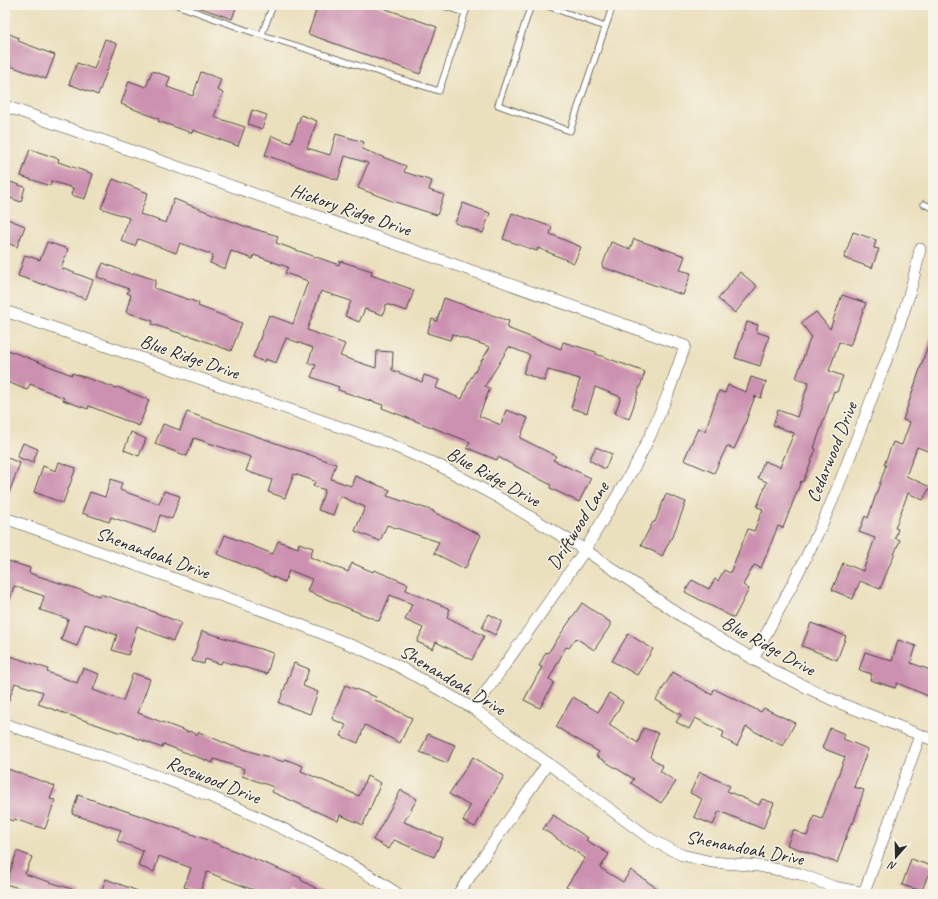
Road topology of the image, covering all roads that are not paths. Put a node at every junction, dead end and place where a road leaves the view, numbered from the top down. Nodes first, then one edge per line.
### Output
1 (177, 5) edge
2 (273, 5) edge
3 (442, 5) edge
4 (468, 5) edge
5 (531, 5) edge
6 (546, 5) edge
7 (613, 5) edge
8 (465, 13) junction
9 (605, 27) junction
10 (262, 34) junction
11 (5, 106) edge
12 (924, 204) dead end
13 (933, 208) edge
14 (920, 249) dead end
15 (5, 311) edge
16 (685, 346) joint
17 (5, 518) edge
18 (585, 550) junction
19 (753, 659) junction
20 (474, 709) junction
21 (5, 724) edge
22 (920, 735) junction
23 (933, 740) edge
24 (548, 763) junction
25 (398, 894) edge
26 (458, 894) edge

1 - 10 lane
2 - 10 lane
3 - 8 lane
4 - 8 lane
5 - 9 lane
6 - 9 lane
7 - 9 lane
8 - 10 lane
11 - 16 street, Hickory Ridge Drive
12 - 13 lane
14 - 19 street, Cedarwood Drive
15 - 18 street, Blue Ridge Drive
16 - 18 street, Driftwood Lane
17 - 20 street, Shenandoah Drive
18 - 19 street, Blue Ridge Drive
18 - 20 street, Driftwood Lane
19 - 22 street, Blue Ridge Drive
20 - 24 street, Shenandoah Drive
21 - 25 street, Rosewood Drive
22 - 23 street, Blue Ridge Drive
22 - 24 street, Shenandoah Drive
24 - 26 street

